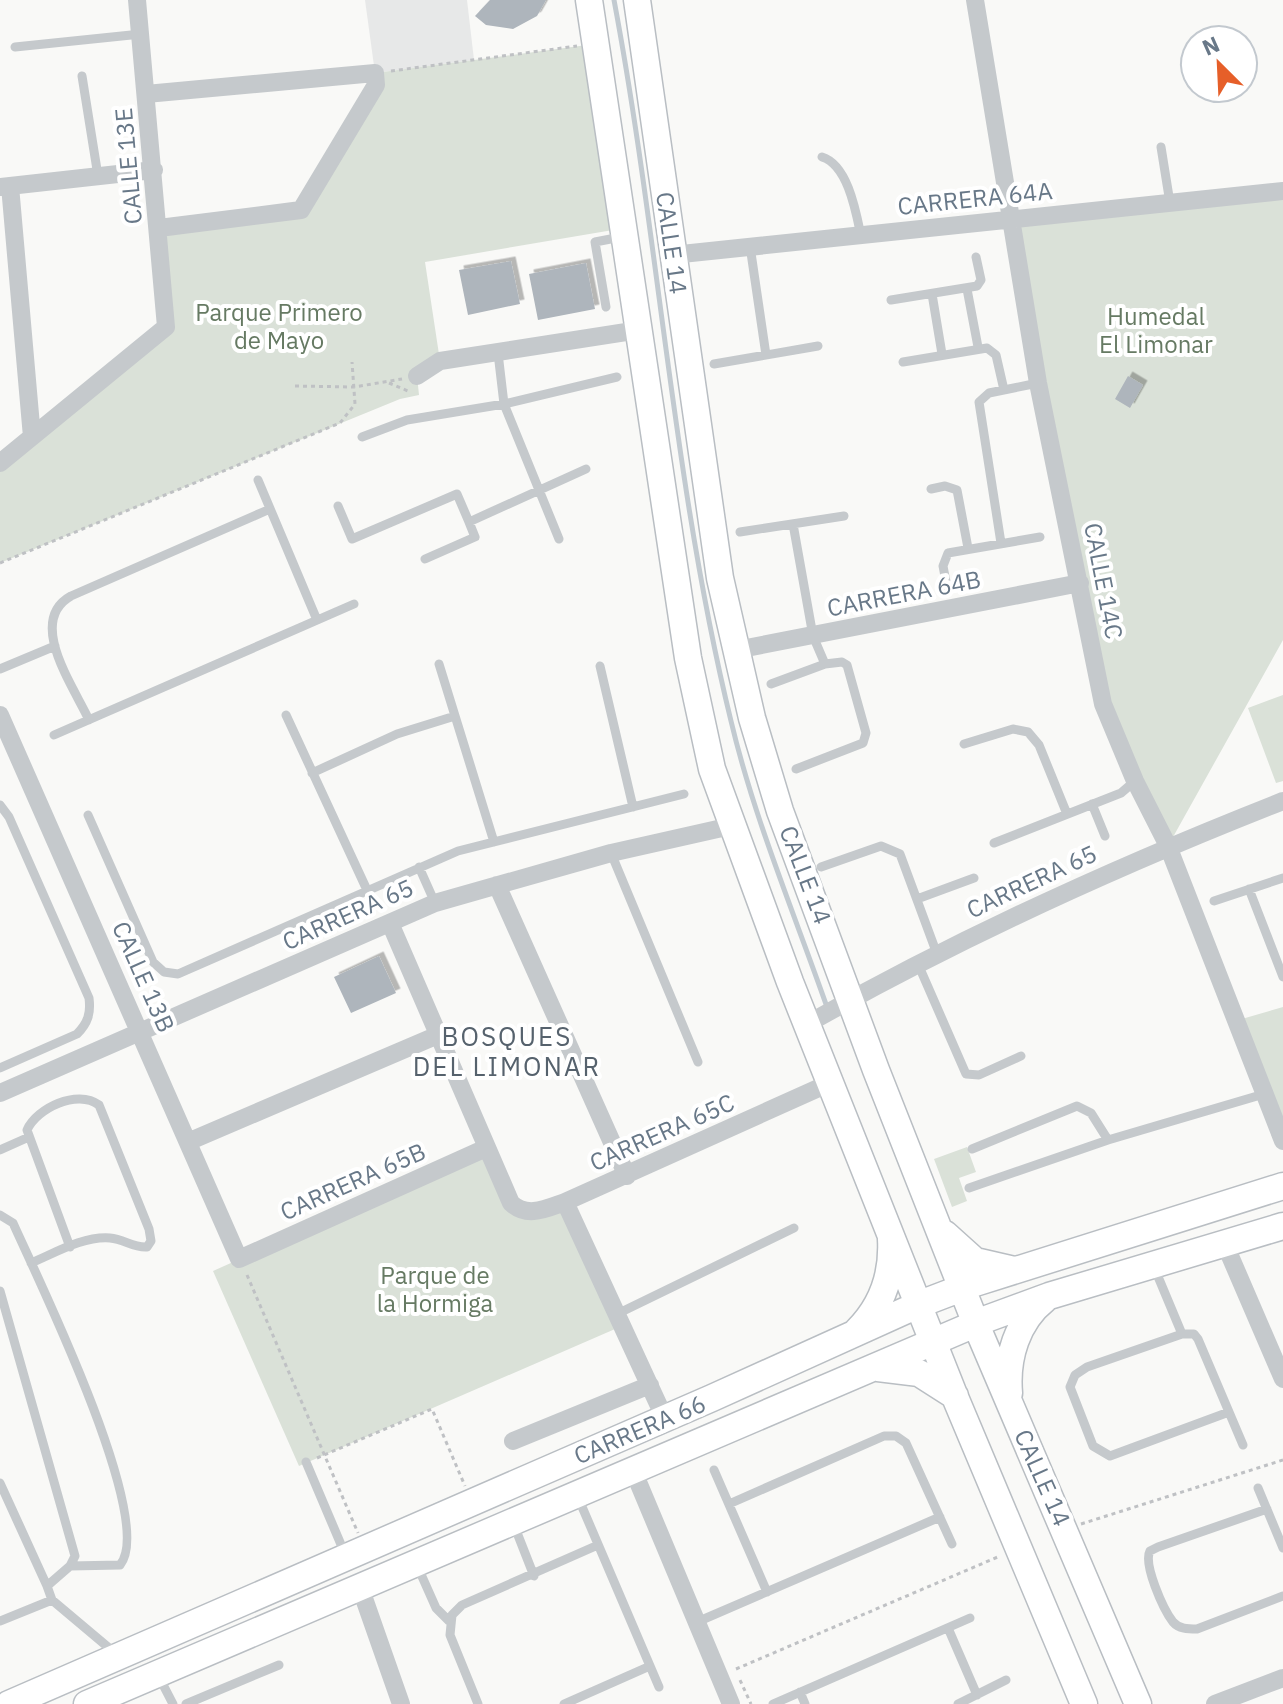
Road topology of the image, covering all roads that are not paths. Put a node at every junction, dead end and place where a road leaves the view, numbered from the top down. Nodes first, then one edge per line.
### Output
1 (137, 0) edge
2 (589, 0) edge
3 (637, 0) edge
4 (975, 0) edge
5 (141, 34) junction
6 (15, 47) dead end
7 (82, 76) dead end
8 (146, 94) junction
9 (1161, 147) dead end
10 (822, 157) dead end
11 (154, 170) junction
12 (98, 176) junction
13 (5, 186) edge
14 (1283, 191) edge
15 (1170, 203) junction
16 (1011, 219) junction
17 (159, 228) junction
18 (861, 236) junction
19 (624, 237) junction
20 (750, 246) junction
21 (672, 255) junction
22 (976, 257) dead end
23 (967, 289) junction
24 (932, 294) junction
25 (891, 300) dead end
26 (606, 307) dead end
27 (639, 330) junction
28 (818, 346) dead end
29 (978, 347) junction
30 (498, 353) junction
31 (942, 354) junction
32 (766, 355) junction
33 (903, 362) dead end
34 (714, 364) dead end
35 (617, 377) dead end
36 (1038, 383) junction
37 (418, 386) road end
38 (1004, 390) junction
39 (504, 404) junction
40 (32, 437) junction
41 (362, 437) dead end
42 (0, 463) edge
43 (586, 469) dead end
44 (258, 480) dead end
45 (931, 489) dead end
46 (538, 492) junction
47 (338, 506) dead end
48 (270, 509) junction
49 (844, 516) dead end
50 (469, 522) junction
51 (793, 524) junction
52 (740, 532) dead end
53 (1040, 537) dead end
54 (559, 539) dead end
55 (1001, 543) junction
56 (968, 548) junction
57 (425, 559) dead end
58 (1080, 583) junction
59 (947, 587) dead end
60 (354, 604) dead end
61 (317, 620) junction
62 (813, 636) junction
63 (55, 646) junction
64 (736, 650) junction
65 (439, 664) dead end
66 (825, 664) junction
67 (600, 666) dead end
68 (0, 669) edge
69 (771, 684) dead end
70 (0, 715) edge
71 (286, 715) dead end
72 (455, 716) junction
73 (89, 720) junction
74 (54, 735) dead end
75 (964, 744) dead end
76 (6, 748) edge
77 (796, 769) dead end
78 (312, 773) junction
79 (1135, 781) junction
80 (684, 794) dead end
81 (1283, 801) edge
82 (1092, 804) junction
83 (0, 805) edge
84 (633, 807) junction
85 (1067, 814) junction
86 (88, 815) dead end
87 (731, 826) junction
88 (1105, 836) dead end
89 (494, 842) junction
90 (994, 843) dead end
91 (1168, 846) junction
92 (611, 853) junction
93 (419, 867) junction
94 (821, 867) dead end
95 (974, 878) dead end
96 (1283, 878) edge
97 (497, 885) junction
98 (1249, 889) junction
99 (367, 890) junction
100 (917, 899) junction
101 (1214, 901) dead end
102 (435, 903) junction
103 (390, 923) junction
104 (1278, 951) edge
105 (937, 954) junction
106 (918, 964) junction
107 (1283, 977) edge
108 (852, 999) junction
109 (809, 1023) junction
110 (141, 1032) junction
111 (438, 1035) junction
112 (1021, 1056) dead end
113 (698, 1062) dead end
114 (0, 1068) edge
115 (832, 1082) junction
116 (0, 1093) edge
117 (1264, 1094) junction
118 (29, 1137) junction
119 (1108, 1140) junction
120 (190, 1141) junction
121 (1283, 1141) edge
122 (486, 1148) junction
123 (972, 1149) dead end
124 (0, 1150) edge
125 (627, 1176) junction
126 (1283, 1186) edge
127 (969, 1188) dead end
128 (565, 1202) junction
129 (0, 1215) edge
130 (940, 1225) junction
131 (1283, 1226) edge
132 (794, 1228) dead end
133 (889, 1228) junction
134 (1224, 1242) junction
135 (70, 1247) junction
136 (239, 1259) joint
137 (31, 1263) junction
138 (1153, 1264) junction
139 (1017, 1270) junction
140 (963, 1287) junction
141 (0, 1291) edge
142 (1049, 1296) junction
143 (920, 1304) junction
144 (617, 1314) junction
145 (976, 1323) junction
146 (5, 1327) edge
147 (1182, 1334) junction
148 (849, 1338) junction
149 (933, 1341) junction
150 (1278, 1354) edge
151 (859, 1374) junction
152 (1283, 1379) edge
153 (650, 1385) junction
154 (955, 1397) junction
155 (712, 1398) junction
156 (1013, 1412) junction
157 (1229, 1412) junction
158 (665, 1419) junction
159 (726, 1430) junction
160 (513, 1441) dead end
161 (1243, 1445) dead end
162 (306, 1462) dead end
163 (633, 1470) junction
164 (714, 1470) dead end
165 (0, 1483) edge
166 (1258, 1488) dead end
167 (500, 1490) junction
168 (577, 1494) junction
169 (729, 1504) junction
170 (1267, 1509) junction
171 (940, 1517) junction
172 (512, 1522) junction
173 (952, 1544) dead end
174 (598, 1545) junction
175 (353, 1547) junction
176 (1283, 1548) edge
177 (416, 1563) junction
178 (70, 1566) junction
179 (534, 1576) junction
180 (47, 1586) junction
181 (360, 1587) junction
182 (767, 1592) junction
183 (1281, 1597) edge
184 (52, 1600) junction
185 (1283, 1608) edge
186 (970, 1618) dead end
187 (0, 1621) edge
188 (449, 1621) junction
189 (697, 1623) junction
190 (948, 1628) junction
191 (145, 1645) junction
192 (119, 1656) junction
193 (279, 1665) dead end
194 (650, 1666) junction
195 (157, 1674) junction
196 (1283, 1678) edge
197 (1006, 1680) dead end
198 (659, 1687) dead end
199 (800, 1692) junction
200 (977, 1695) junction
201 (1142, 1702) edge
202 (728, 1703) edge
203 (9, 1704) edge
204 (87, 1704) edge
205 (173, 1704) edge
206 (186, 1704) edge
207 (401, 1704) edge
208 (478, 1704) edge
209 (564, 1704) edge
210 (773, 1704) edge
211 (805, 1704) edge
212 (958, 1704) edge
213 (1084, 1704) edge
214 (1215, 1704) edge

1 - 5 street, CALLE 13E
2 - 19 street, CALLE 14
3 - 21 street, CALLE 14
4 - 16 street, CALLE 14C
5 - 6 lane
5 - 8 street, CALLE 13E
7 - 12 lane
8 - 11 street, CALLE 13E
8 - 17 street
9 - 15 lane
10 - 18 lane
11 - 12 street
11 - 17 street, CALLE 13E
12 - 13 street
13 - 40 street
14 - 15 street, CARRERA 64A
15 - 16 street, CARRERA 64A
16 - 18 street, CARRERA 64A
16 - 36 street, CALLE 14C
17 - 40 street, CALLE 13E
18 - 20 street, CARRERA 64A
19 - 26 lane
19 - 27 street, CALLE 14
20 - 21 street, CARRERA 64A
20 - 32 lane
21 - 64 street, CALLE 14
22 - 23 lane
23 - 24 lane
23 - 29 lane
24 - 25 lane
24 - 31 lane
27 - 30 street
27 - 87 street, CALLE 14
28 - 32 lane
29 - 31 lane
29 - 38 lane
30 - 37 street
30 - 39 lane
31 - 33 lane
32 - 34 lane
35 - 39 lane
36 - 38 lane
36 - 58 street, CALLE 14C
38 - 55 lane
39 - 41 lane
39 - 46 lane
40 - 42 street
43 - 46 lane
44 - 48 lane
45 - 56 lane
46 - 50 lane
46 - 54 lane
47 - 50 lane
48 - 61 lane
48 - 63 lane
49 - 51 lane
50 - 57 lane
51 - 52 lane
51 - 62 lane
53 - 55 lane
55 - 56 lane
56 - 59 lane
58 - 62 street, CARRERA 64B
58 - 79 street, CALLE 14C
60 - 61 lane
61 - 73 lane
62 - 64 street, CARRERA 64B
62 - 66 lane
63 - 68 lane
63 - 73 lane
64 - 108 street, CALLE 14
65 - 72 lane
66 - 69 lane
66 - 77 lane
67 - 84 lane
70 - 76 street, CALLE 13B
71 - 78 lane
72 - 78 lane
72 - 89 lane
73 - 74 lane
75 - 85 lane
76 - 110 street, CALLE 13B
78 - 99 lane
79 - 82 lane
79 - 91 street, CALLE 14C
80 - 84 lane
81 - 91 street, CARRERA 65
82 - 85 lane
82 - 88 lane
83 - 114 lane
84 - 89 lane
85 - 90 lane
86 - 99 lane
87 - 92 street, CARRERA 65
87 - 109 street, CALLE 14
89 - 93 lane
91 - 105 street, CARRERA 65
91 - 117 street, CALLE 14C
92 - 97 street, CARRERA 65
92 - 113 lane
93 - 99 lane
93 - 102 lane
94 - 100 lane
95 - 100 lane
96 - 98 lane
97 - 102 street, CARRERA 65
97 - 125 street
98 - 101 lane
98 - 104 lane
100 - 105 lane
102 - 103 street, CARRERA 65
103 - 110 street, CARRERA 65
103 - 111 street
104 - 107 lane
105 - 106 street, CARRERA 65
106 - 108 street, CARRERA 65
106 - 112 lane
108 - 109 street, CARRERA 65
108 - 130 street, CALLE 14
109 - 115 street, CALLE 14
110 - 116 street, CARRERA 65
110 - 120 street, CALLE 13B
111 - 120 street
111 - 122 street
115 - 125 street, CARRERA 65C
115 - 133 street, CALLE 14
117 - 119 lane
117 - 121 street, CALLE 14C
118 - 124 lane
118 - 135 lane
118 - 135 lane
119 - 123 lane
119 - 127 lane
120 - 136 street, CALLE 13B
122 - 128 street, CARRERA 65C
122 - 136 street, CARRERA 65B
125 - 128 street, CARRERA 65C
126 - 139 street, CARRERA 66
128 - 144 street
129 - 137 lane
130 - 139 street
130 - 140 street, CALLE 14
131 - 134 street, CARRERA 66
132 - 144 lane
133 - 143 street, CALLE 14
133 - 148 street
134 - 138 street, CARRERA 66
134 - 150 street
135 - 137 lane
137 - 178 lane
138 - 142 street, CARRERA 66
138 - 147 lane
139 - 140 street, CARRERA 66
140 - 143 street, CARRERA 66
140 - 145 street, CALLE 14
141 - 146 lane
142 - 145 street, CARRERA 66
142 - 156 street
143 - 148 street, CARRERA 66
143 - 149 street, CALLE 14
144 - 153 street
145 - 149 street, CARRERA 66
145 - 156 street, CALLE 14
146 - 178 lane
147 - 157 lane
147 - 157 lane
148 - 155 street, CARRERA 66
149 - 151 street, CARRERA 66
149 - 154 street, CALLE 14
150 - 152 street
151 - 154 street
151 - 159 street, CARRERA 66
153 - 158 street
153 - 160 street
154 - 213 street, CALLE 14
155 - 158 street, CARRERA 66
155 - 159 street
156 - 201 street, CALLE 14
157 - 161 lane
158 - 167 street, CARRERA 66
159 - 163 street, CARRERA 66
162 - 175 lane
163 - 168 street, CARRERA 66
163 - 189 street
164 - 169 lane
165 - 180 lane
166 - 170 lane
167 - 172 street
167 - 175 street, CARRERA 66
168 - 172 street, CARRERA 66
168 - 174 lane
169 - 171 lane
169 - 182 lane
170 - 176 lane
170 - 183 lane
171 - 173 lane
171 - 182 lane
172 - 177 street, CARRERA 66
172 - 179 lane
174 - 179 lane
174 - 194 lane
175 - 191 street, CARRERA 66
177 - 181 street, CARRERA 66
177 - 188 lane
178 - 180 lane
179 - 188 lane
180 - 184 lane
181 - 195 street, CARRERA 66
181 - 207 street
182 - 189 lane
183 - 185 lane
184 - 187 lane
184 - 192 lane
186 - 190 lane
188 - 208 lane
189 - 202 street
190 - 199 lane
190 - 200 lane
191 - 192 street, CARRERA 66
191 - 195 street
192 - 203 street, CARRERA 66
193 - 206 lane
194 - 198 lane
194 - 209 lane
195 - 204 street, CARRERA 66
195 - 205 lane
196 - 214 street
197 - 200 lane
199 - 210 lane
199 - 211 lane
200 - 212 lane

